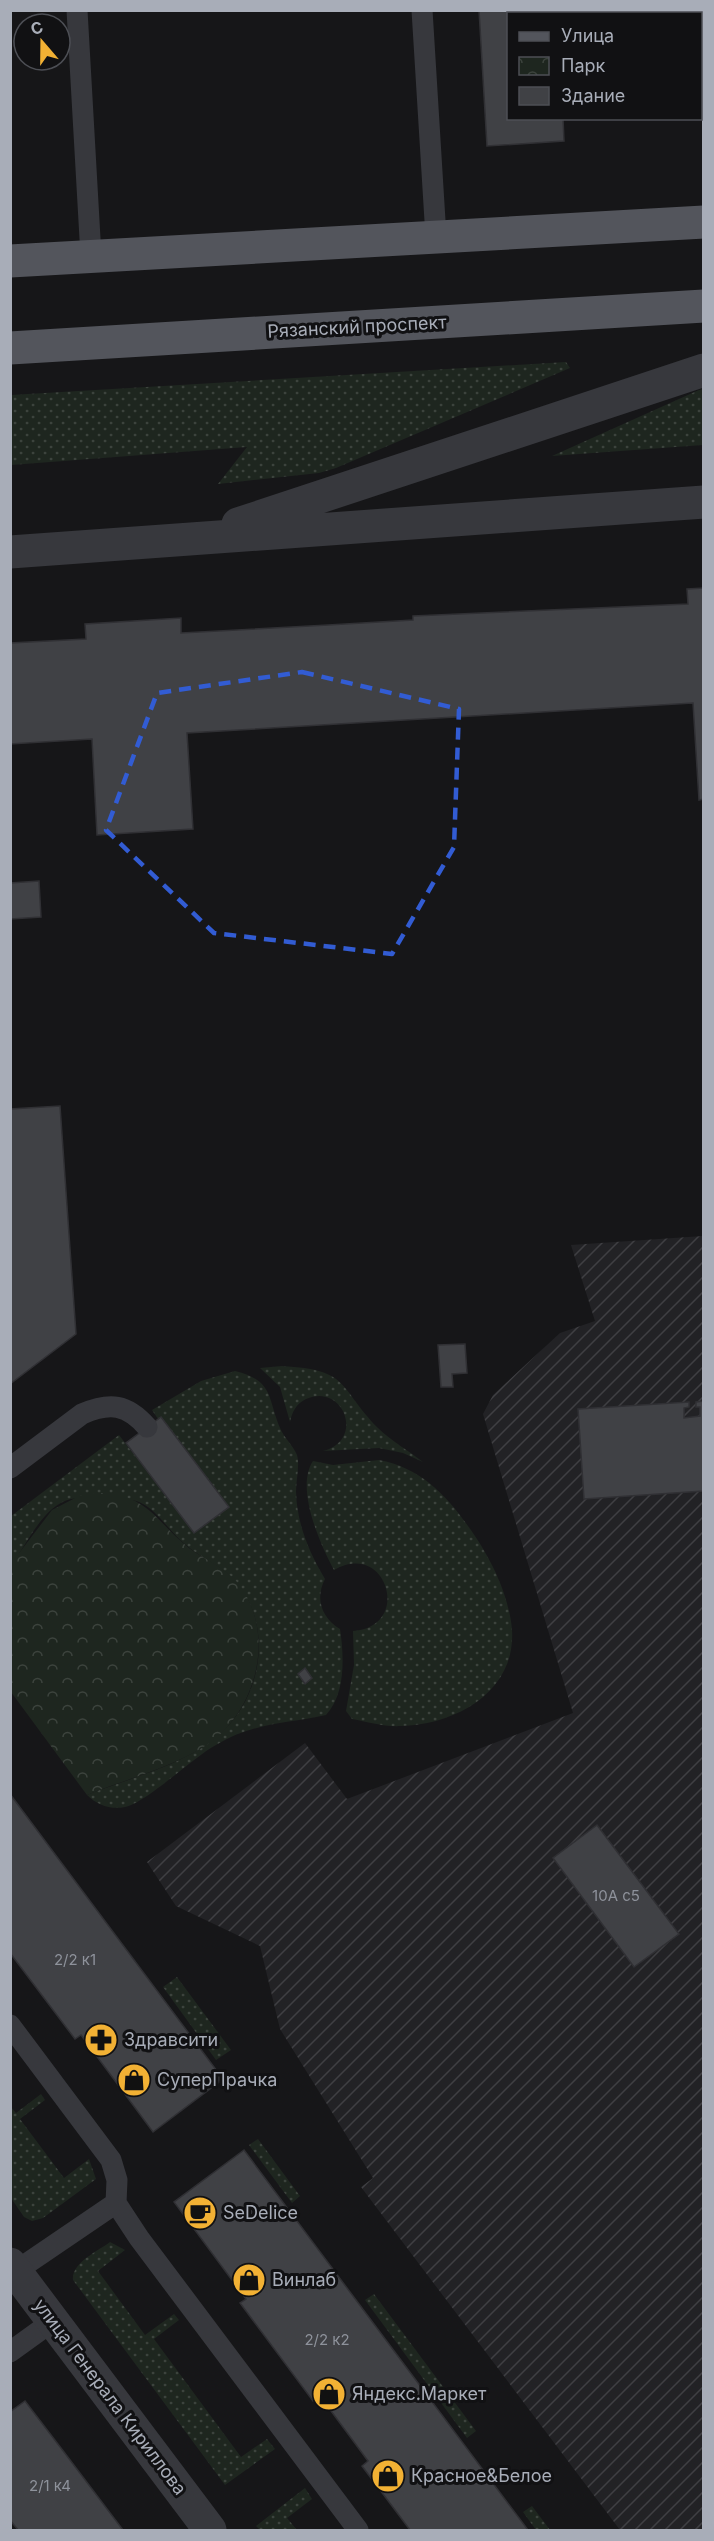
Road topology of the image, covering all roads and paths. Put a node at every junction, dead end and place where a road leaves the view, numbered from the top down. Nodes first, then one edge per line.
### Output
1 (77, 10) edge
2 (422, 10) edge
3 (704, 222) edge
4 (436, 237) junction
5 (91, 256) junction
6 (10, 261) edge
7 (704, 306) edge
8 (10, 348) edge
9 (704, 370) edge
10 (704, 502) edge
11 (191, 540) junction
12 (10, 552) edge
13 (147, 1427) dead end
14 (10, 1468) edge
15 (10, 2025) edge
16 (116, 2203) junction
17 (13, 2268) edge
18 (53, 2321) junction
19 (10, 2352) edge
20 (210, 2530) edge
21 (358, 2530) edge

1 - 5 lane
2 - 4 lane
3 - 4 main road
4 - 5 main road
5 - 6 main road
7 - 8 main road, Рязанский проспект
9 - 11 street
10 - 11 street
11 - 12 street
13 - 14 lane
15 - 16 lane
16 - 17 lane
16 - 21 lane
17 - 18 street, улица Генерала Кириллова
18 - 19 lane
18 - 20 street, улица Генерала Кириллова

